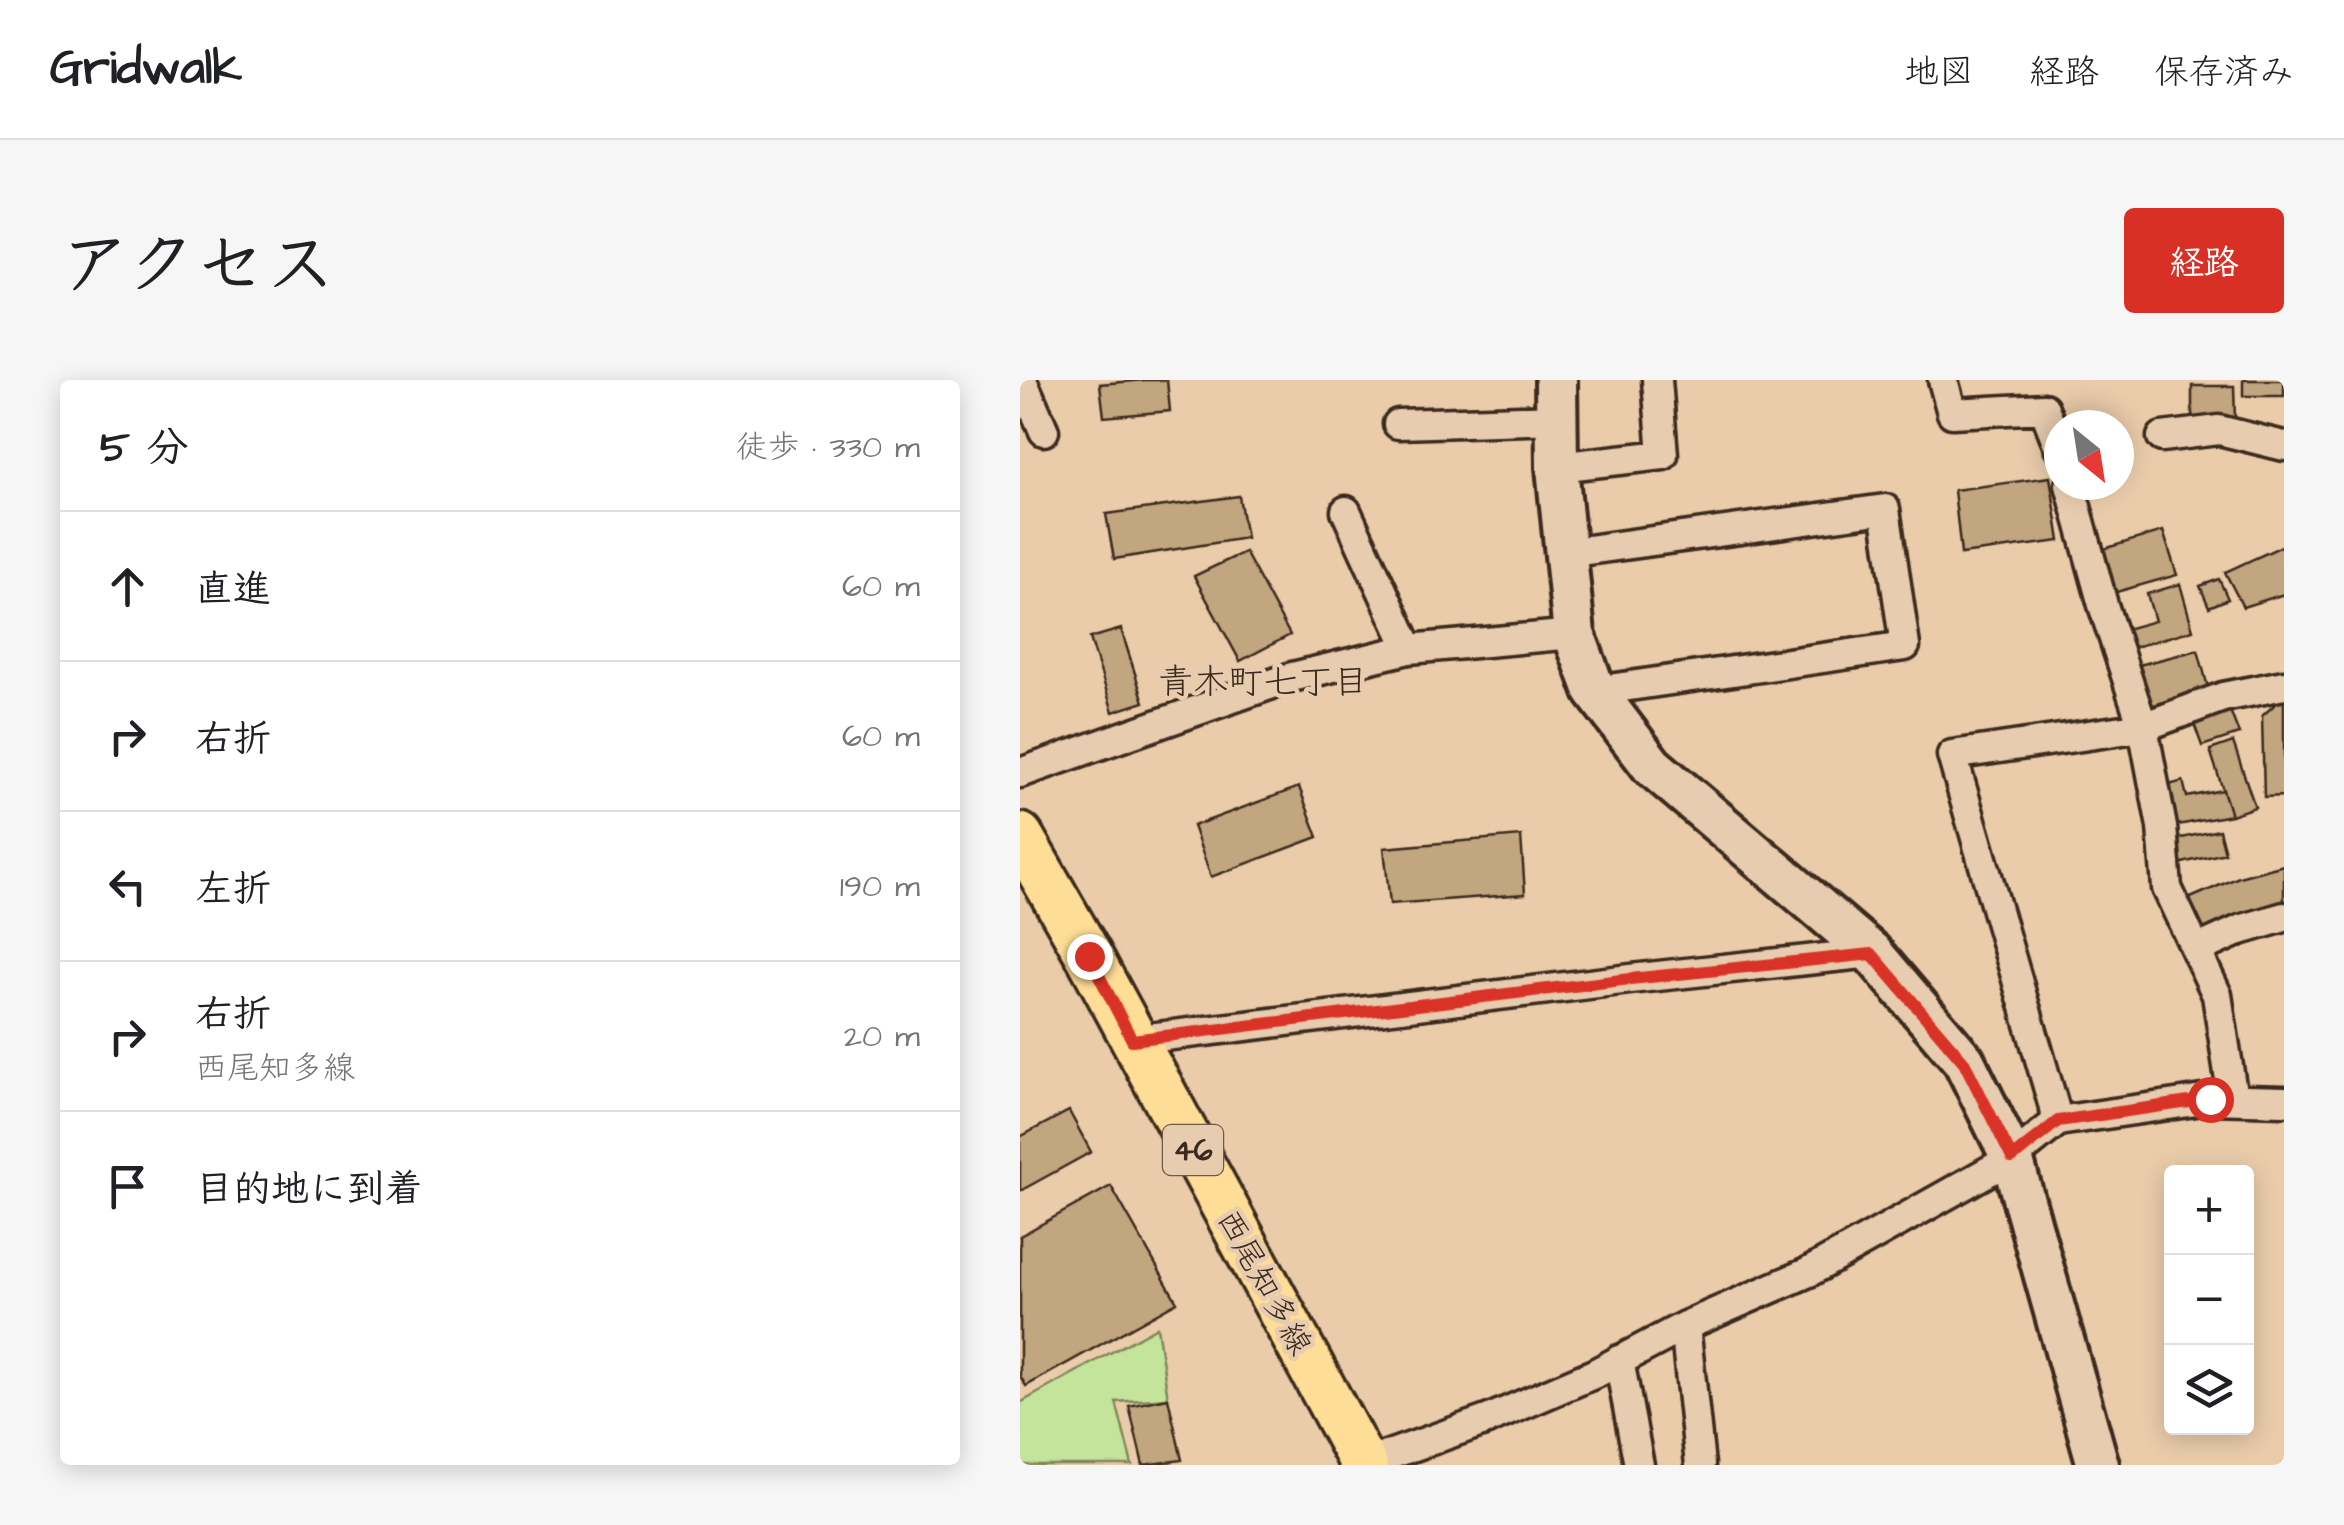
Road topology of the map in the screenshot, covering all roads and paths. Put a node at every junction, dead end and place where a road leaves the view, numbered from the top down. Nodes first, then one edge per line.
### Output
1 (1022, 380) edge
2 (1657, 380) edge
3 (1942, 380) edge
4 (1557, 400) edge
5 (2045, 410) edge
6 (1398, 424) dead end
7 (1044, 431) dead end
8 (2162, 437) dead end
9 (2284, 446) edge
10 (1557, 467) junction
11 (2074, 500) edge
12 (1346, 511) dead end
13 (1566, 553) junction
14 (1574, 634) junction
15 (1408, 649) junction
16 (2284, 684) edge
17 (1595, 691) junction
18 (2143, 727) junction
19 (1020, 773) edge
20 (1020, 836) edge
21 (2284, 918) edge
22 (2196, 950) junction
23 (1872, 954) junction
24 (1132, 1040) junction
25 (2233, 1100) junction
26 (2284, 1101) edge
27 (2058, 1121) junction
28 (2012, 1158) junction
29 (1685, 1326) junction
30 (1619, 1360) junction
31 (1363, 1464) edge
32 (1638, 1465) edge
33 (1700, 1465) edge
34 (2098, 1465) edge

1 - 7 street
2 - 10 street
3 - 5 street
4 - 6 street
4 - 10 street
8 - 9 street
10 - 13 street
11 - 18 street
12 - 15 street
13 - 14 street
13 - 17 street
14 - 15 street
14 - 17 street
15 - 19 street
16 - 18 street
17 - 23 street
18 - 22 street
18 - 27 street
20 - 24 main road, 西尾知多線 / 46
21 - 22 street
22 - 25 street
23 - 24 street
23 - 28 street
24 - 31 main road, 西尾知多線 / 46
25 - 26 street
25 - 27 street
27 - 28 street
28 - 29 street
28 - 34 street
29 - 30 street
29 - 33 street
30 - 31 street
30 - 32 street

